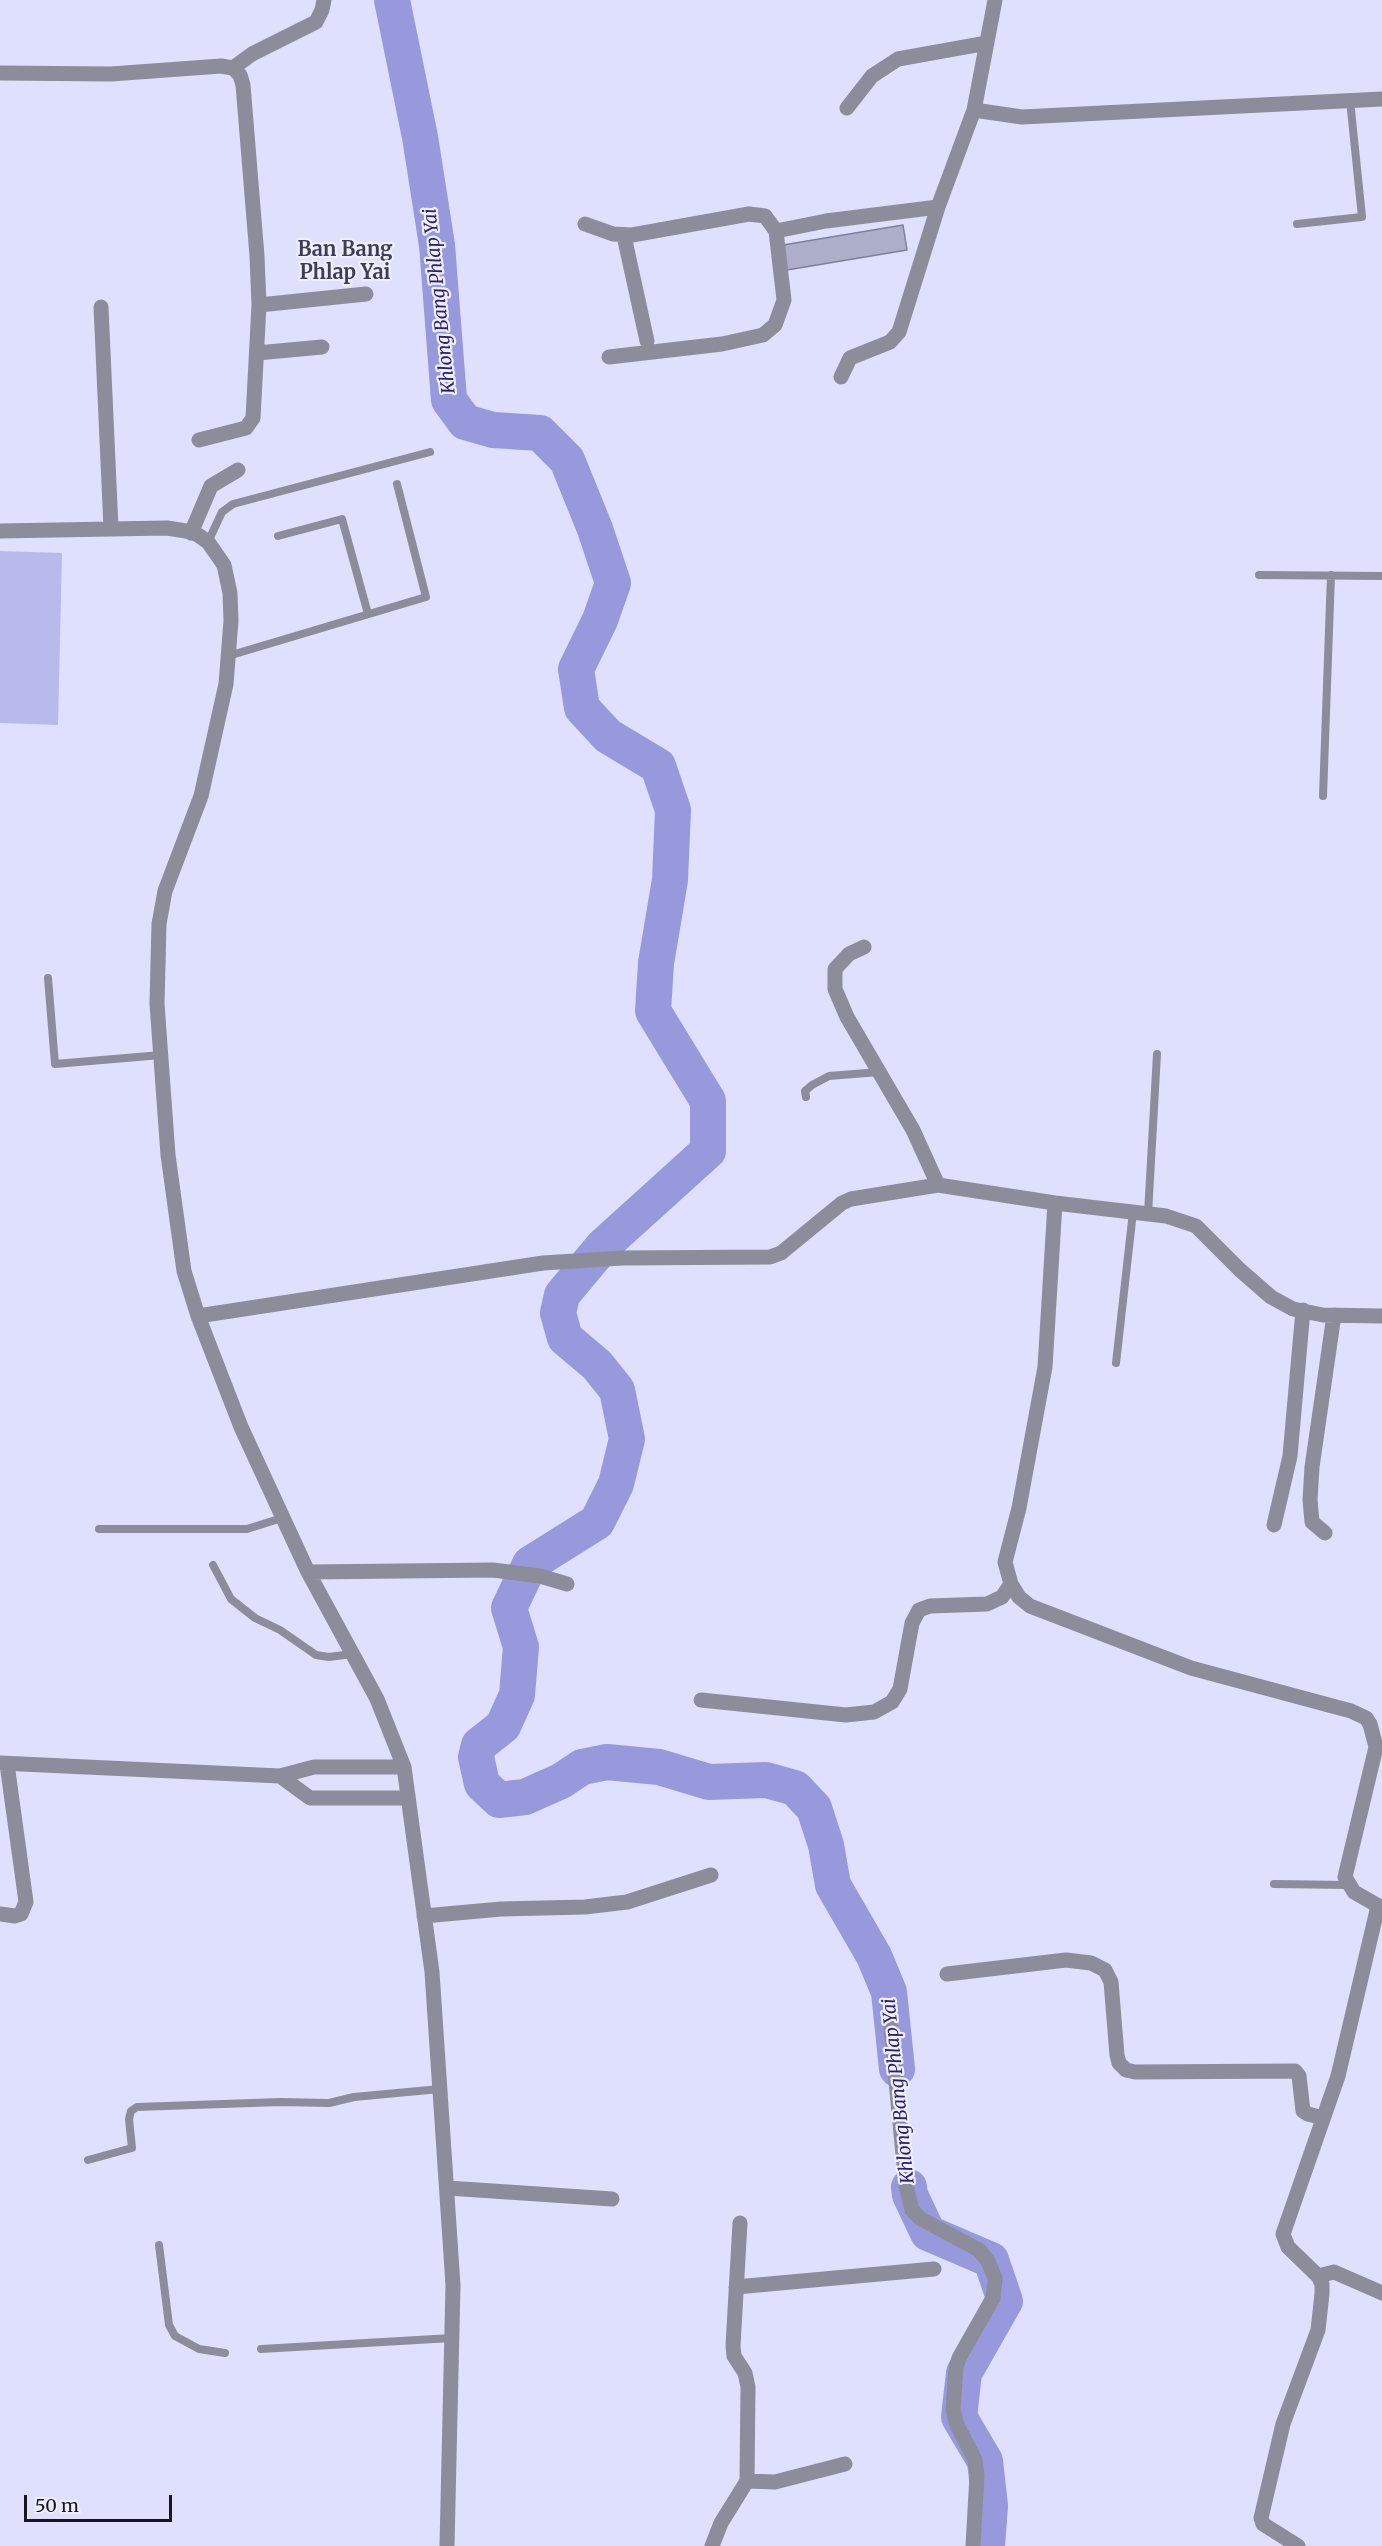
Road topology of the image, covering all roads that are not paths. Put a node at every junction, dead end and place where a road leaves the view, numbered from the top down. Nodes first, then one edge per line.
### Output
1 (324, 0) edge
2 (995, 0) edge
3 (987, 43) junction
4 (233, 68) junction
5 (0, 73) edge
6 (1382, 99) edge
7 (1350, 100) junction
8 (848, 108) dead end
9 (974, 110) junction
10 (938, 207) junction
11 (585, 224) dead end
12 (1297, 224) dead end
13 (776, 231) junction
14 (624, 236) junction
15 (366, 294) dead end
16 (259, 305) junction
17 (101, 308) dead end
18 (647, 342) dead end
19 (322, 347) dead end
20 (257, 352) junction
21 (609, 357) dead end
22 (841, 377) dead end
23 (199, 440) dead end
24 (430, 452) dead end
25 (238, 470) dead end
26 (397, 484) dead end
27 (111, 528) junction
28 (0, 531) edge
29 (191, 533) junction
30 (278, 536) dead end
31 (208, 542) junction
32 (1259, 575) dead end
33 (1331, 575) junction
34 (1382, 576) edge
35 (368, 614) junction
36 (228, 656) junction
37 (1323, 796) dead end
38 (864, 947) dead end
39 (48, 978) dead end
40 (1157, 1054) dead end
41 (161, 1055) junction
42 (879, 1072) junction
43 (806, 1097) dead end
44 (938, 1185) junction
45 (1055, 1203) junction
46 (1141, 1213) junction
47 (1303, 1311) junction
48 (1334, 1315) junction
49 (198, 1316) junction
50 (1382, 1316) edge
51 (1116, 1363) dead end
52 (282, 1518) junction
53 (1274, 1525) dead end
54 (99, 1529) dead end
55 (1325, 1533) dead end
56 (213, 1565) dead end
57 (308, 1572) junction
58 (567, 1584) dead end
59 (1011, 1584) junction
60 (352, 1654) junction
61 (701, 1700) dead end
62 (1377, 1731) edge
63 (4, 1763) edge
64 (404, 1767) junction
65 (280, 1776) junction
66 (408, 1798) junction
67 (711, 1875) dead end
68 (1274, 1884) dead end
69 (1348, 1885) junction
70 (1380, 1907) edge
71 (0, 1914) edge
72 (424, 1916) junction
73 (947, 1974) dead end
74 (891, 2029) dead end
75 (440, 2090) junction
76 (1323, 2118) junction
77 (88, 2160) dead end
78 (448, 2188) junction
79 (612, 2199) dead end
80 (740, 2223) dead end
81 (159, 2245) dead end
82 (934, 2269) dead end
83 (1318, 2276) junction
84 (736, 2288) junction
85 (1382, 2293) edge
86 (454, 2338) junction
87 (261, 2349) dead end
88 (225, 2353) dead end
89 (845, 2464) dead end
90 (747, 2481) junction
91 (447, 2546) edge
92 (712, 2546) edge
93 (974, 2546) edge
94 (1298, 2546) edge

1 - 4 street
2 - 3 street
3 - 8 street
3 - 9 street
4 - 5 street
4 - 16 street
6 - 7 street
7 - 9 street
7 - 12 lane
9 - 10 street
10 - 13 street
10 - 22 street
11 - 14 street
13 - 14 street
13 - 21 street
14 - 18 street
15 - 16 street
16 - 20 street
17 - 27 street
19 - 20 street
20 - 23 street
24 - 31 lane
25 - 29 street
26 - 35 lane
27 - 28 street
27 - 29 street
29 - 31 street
30 - 35 lane
31 - 36 street
32 - 33 lane
33 - 34 lane
33 - 37 lane
35 - 36 lane
36 - 41 street
38 - 42 street
39 - 41 lane
40 - 46 lane
41 - 49 street
42 - 43 lane
42 - 44 street
44 - 45 street
44 - 49 street
45 - 46 street
45 - 59 street
46 - 47 street
46 - 51 lane
47 - 48 street
47 - 53 street
48 - 50 street
48 - 55 street
49 - 52 street
52 - 54 lane
52 - 57 street
56 - 60 lane
57 - 58 street
57 - 60 street
59 - 61 street
59 - 62 street
60 - 64 street
62 - 69 street
63 - 65 street
63 - 71 street
64 - 65 street
64 - 66 street
65 - 66 street
66 - 72 street
67 - 72 street
68 - 69 lane
69 - 70 street
70 - 76 street
72 - 75 street
73 - 76 street
74 - 93 street
75 - 77 lane
75 - 78 street
76 - 83 street
78 - 79 street
78 - 86 street
80 - 84 street
81 - 88 lane
82 - 84 street
83 - 85 street
83 - 94 street
84 - 90 street
86 - 87 lane
86 - 91 street
89 - 90 street
90 - 92 street

